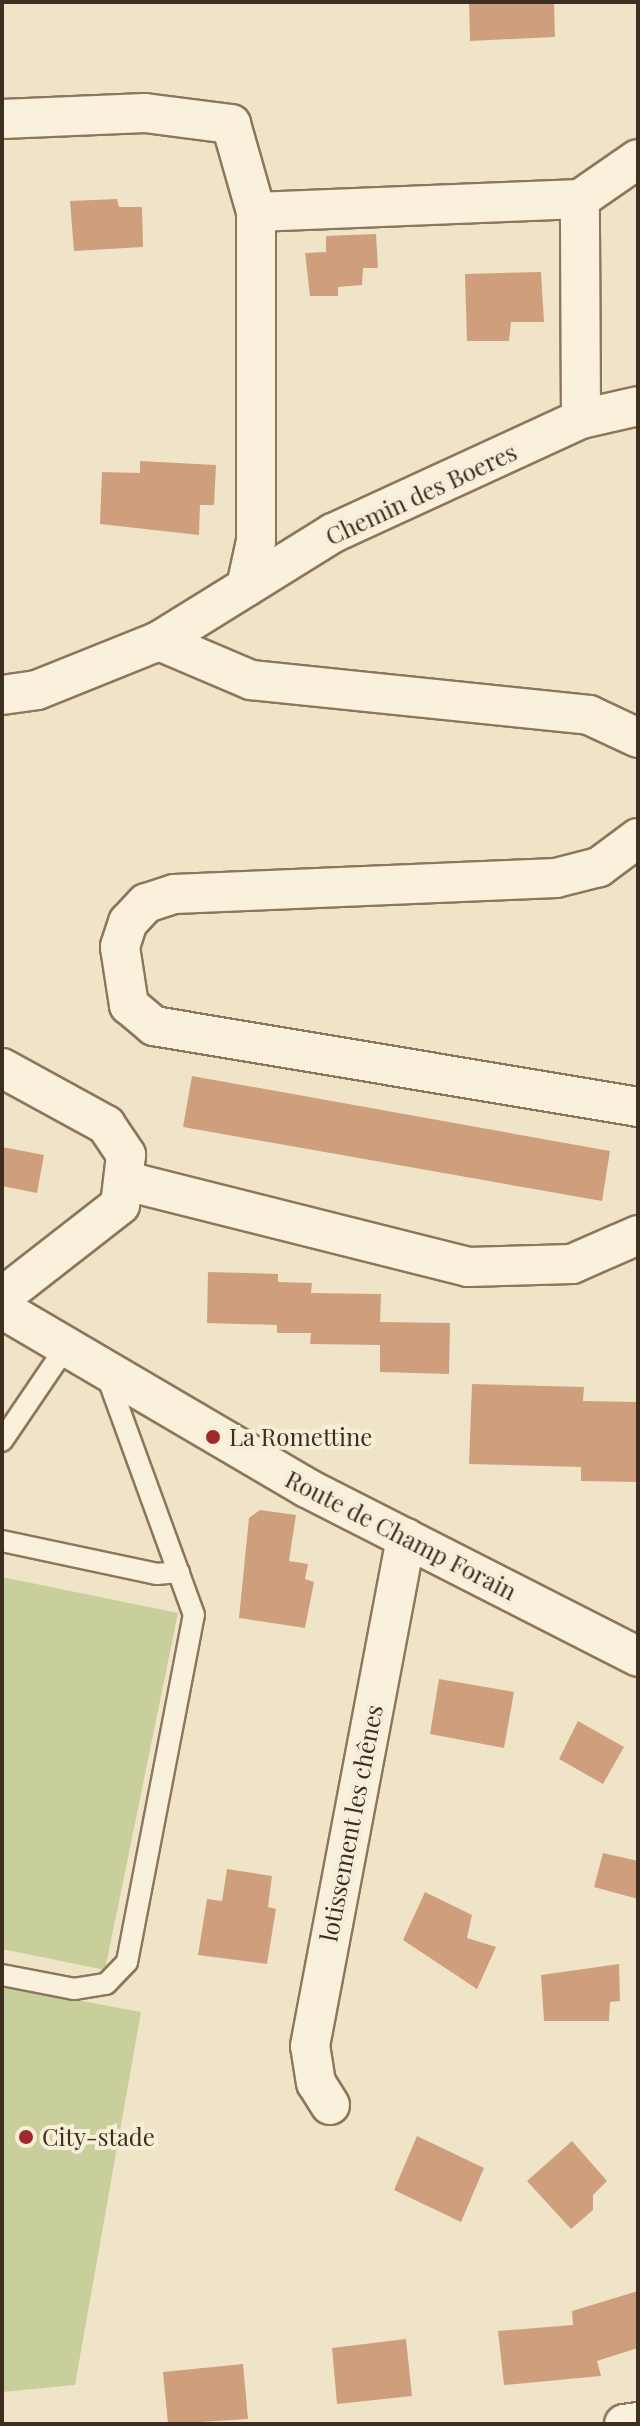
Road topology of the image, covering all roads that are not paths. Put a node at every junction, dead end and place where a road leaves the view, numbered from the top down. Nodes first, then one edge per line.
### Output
1 (2, 119) edge
2 (638, 159) edge
3 (580, 199) junction
4 (256, 212) junction
5 (638, 406) edge
6 (581, 419) junction
7 (246, 587) junction
8 (159, 641) junction
9 (2, 695) edge
10 (638, 738) edge
11 (638, 838) edge
12 (2, 1068) edge
13 (638, 1107) edge
14 (126, 1181) junction
15 (638, 1235) edge
16 (2, 1297) edge
17 (2, 1309) edge
18 (66, 1347) junction
19 (105, 1371) junction
20 (2, 1441) edge
21 (406, 1538) junction
22 (2, 1541) edge
23 (179, 1572) junction
24 (638, 1657) edge
25 (2, 1975) edge
26 (330, 2105) dead end
27 (638, 2422) edge
28 (624, 2424) edge

1 - 4 street
2 - 3 street
3 - 4 street
3 - 6 street
4 - 7 street
5 - 6 street, Chemin des Boeres
6 - 7 street, Chemin des Boeres
7 - 8 street, Chemin des Boeres
8 - 9 street, Chemin des Boeres
8 - 10 street
11 - 13 street
12 - 14 street
14 - 15 street
14 - 16 street
17 - 18 street, Route de Champ Forain
18 - 19 street, Route de Champ Forain
18 - 20 lane
19 - 21 street, Route de Champ Forain
19 - 23 lane
21 - 24 street, Route de Champ Forain
21 - 26 street, lotissement les chênes
22 - 23 lane
23 - 25 lane
27 - 28 street

